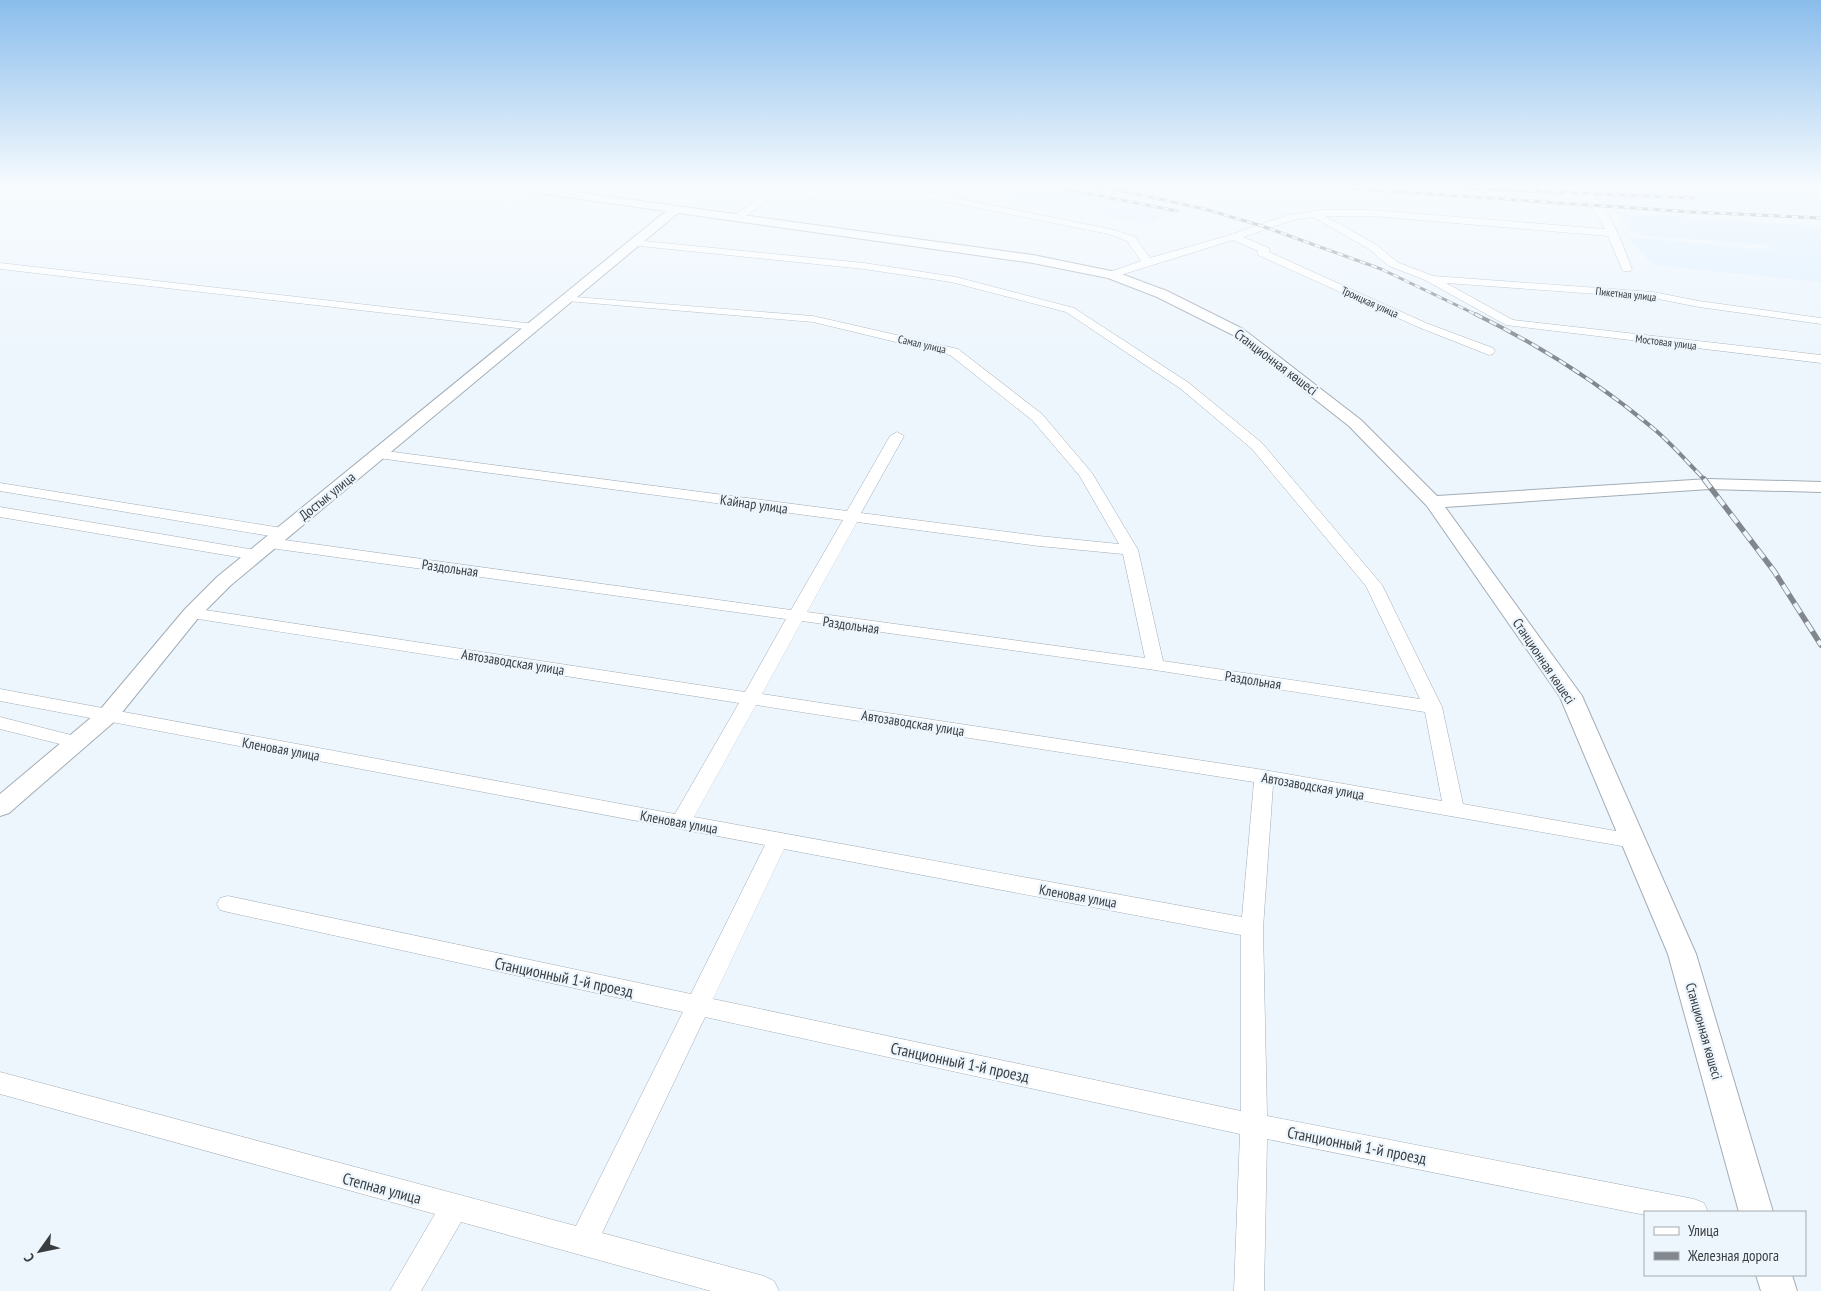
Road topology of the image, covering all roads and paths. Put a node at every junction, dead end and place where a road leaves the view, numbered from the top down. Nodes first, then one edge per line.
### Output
1 (631, 245) edge
2 (656, 245) edge
3 (934, 245) edge
4 (1135, 245) edge
5 (1205, 245) edge
6 (1254, 245) edge
7 (1370, 245) edge
8 (1618, 245) edge
9 (1147, 262) junction
10 (0, 266) edge
11 (1627, 269) dead end
12 (1110, 275) junction
13 (1429, 278) junction
14 (567, 298) junction
15 (1821, 321) edge
16 (534, 326) junction
17 (1489, 351) dead end
18 (1821, 359) edge
19 (897, 436) dead end
20 (378, 454) junction
21 (0, 487) edge
22 (1821, 488) edge
23 (1433, 502) junction
24 (0, 512) edge
25 (851, 517) junction
26 (276, 538) junction
27 (1130, 550) junction
28 (255, 556) junction
29 (192, 613) junction
30 (796, 617) junction
31 (1155, 665) junction
32 (0, 695) edge
33 (750, 698) junction
34 (1433, 707) junction
35 (107, 716) junction
36 (0, 723) edge
37 (76, 742) junction
38 (1264, 777) junction
39 (0, 807) edge
40 (1454, 810) junction
41 (681, 822) junction
42 (778, 840) junction
43 (1633, 842) junction
44 (228, 904) dead end
45 (1252, 928) junction
46 (698, 1005) junction
47 (0, 1083) edge
48 (1254, 1125) junction
49 (454, 1208) junction
50 (1689, 1211) edge
51 (1756, 1211) edge
52 (583, 1243) junction
53 (1774, 1276) edge
54 (405, 1291) edge
55 (764, 1291) edge
56 (1249, 1291) edge
57 (1779, 1291) edge

1 - 14 street, Достык улица
2 - 34 street
3 - 12 street, Станционная көшесі
4 - 9 street
5 - 9 street
6 - 17 street, Троицкая улица
7 - 13 street
8 - 11 street
9 - 12 street
10 - 16 street
12 - 23 street, Станционная көшесі
13 - 15 street, Пикетная улица
13 - 18 street, Мостовая улица
14 - 16 street, Достык улица
14 - 27 street, Самал улица
16 - 20 street, Достык улица
19 - 25 street
20 - 25 street, Кайнар улица
20 - 26 street, Достык улица
21 - 26 street, Раздольная
22 - 23 street
23 - 43 street, Станционная көшесі
24 - 28 street
25 - 27 street, Кайнар улица
25 - 30 street
26 - 28 street, Достык улица
26 - 30 street, Раздольная
27 - 31 street, Самал улица
28 - 29 street, Достык улица
29 - 33 street, Автозаводская улица
29 - 35 street, Достык улица
30 - 31 street, Раздольная
30 - 33 street
31 - 34 street, Раздольная
32 - 35 street, Кленовая улица
33 - 38 street, Автозаводская улица
33 - 41 street
34 - 40 street
35 - 37 street, Достык улица
35 - 41 street, Кленовая улица
36 - 37 street
37 - 39 street, Достык улица
38 - 40 street, Автозаводская улица
38 - 45 street
40 - 43 street, Автозаводская улица
41 - 42 street, Кленовая улица
42 - 45 street, Кленовая улица
42 - 46 street
43 - 51 street, Станционная көшесі
44 - 46 street, Станционный 1-й проезд
45 - 48 street
46 - 48 street, Станционный 1-й проезд
46 - 52 street
47 - 49 street, Степная улица
48 - 50 street, Станционный 1-й проезд
48 - 56 street
49 - 52 street, Степная улица
49 - 54 street
52 - 55 street, Степная улица
53 - 57 street

